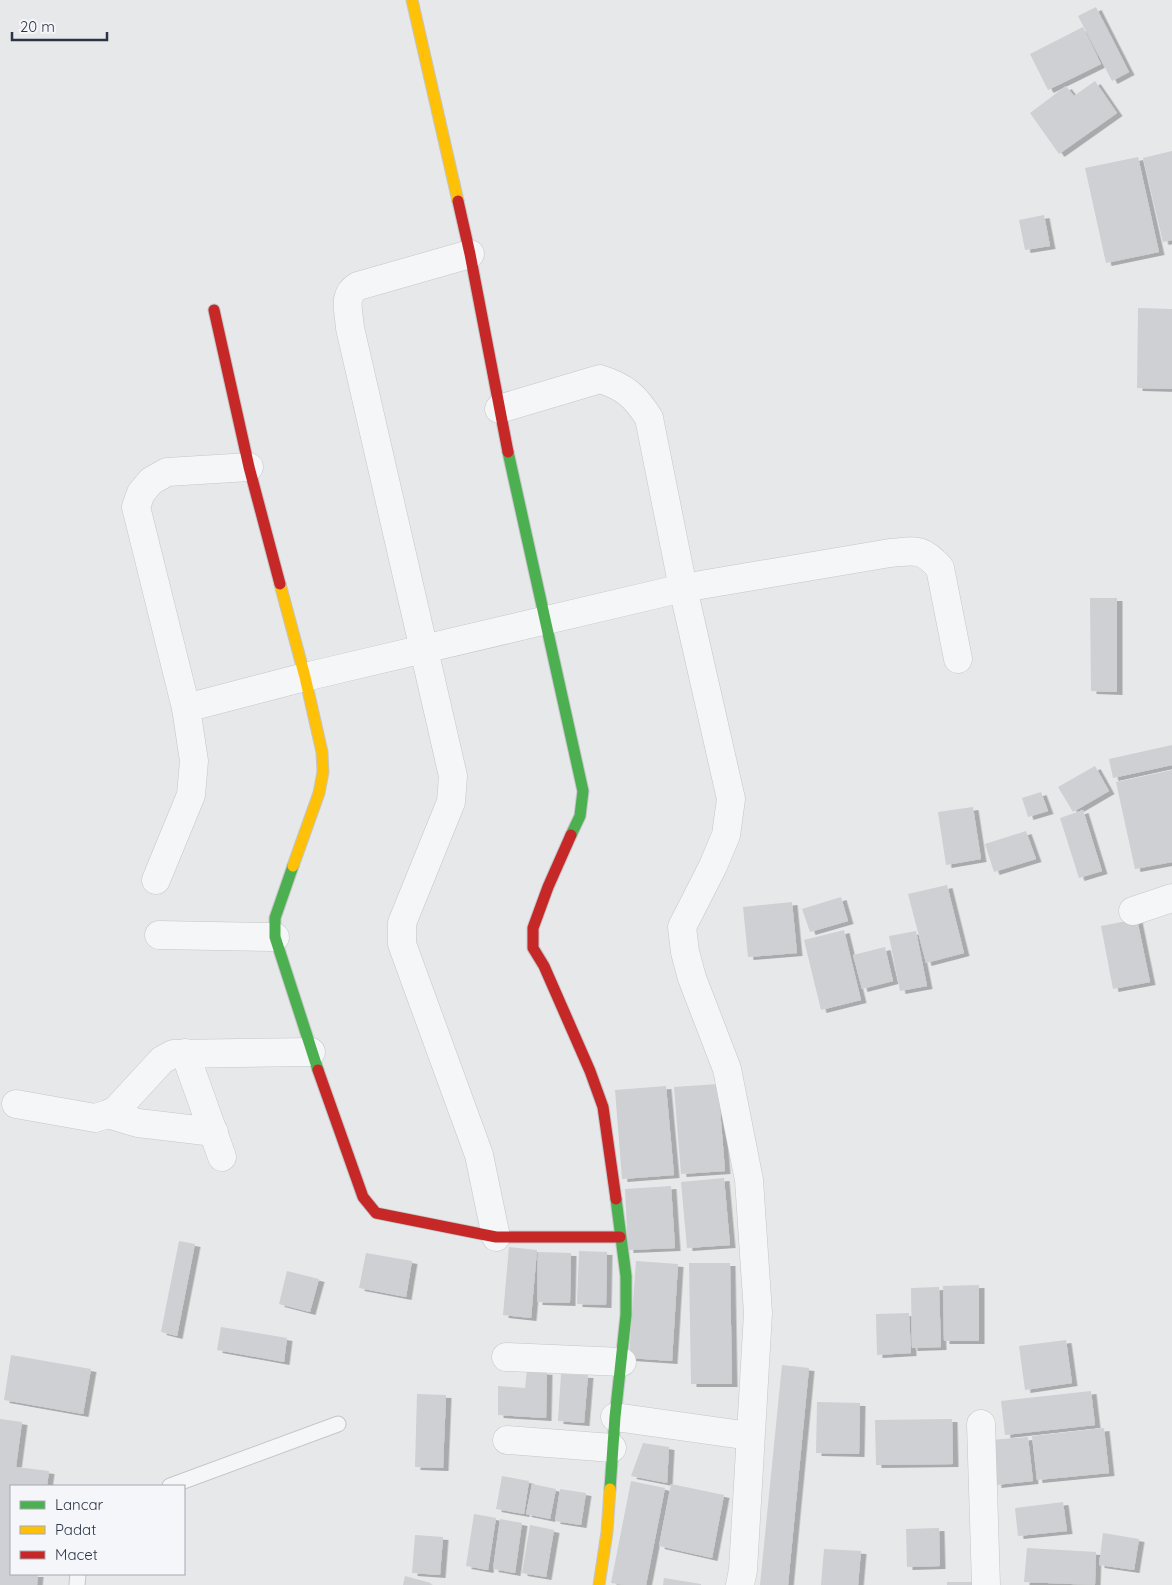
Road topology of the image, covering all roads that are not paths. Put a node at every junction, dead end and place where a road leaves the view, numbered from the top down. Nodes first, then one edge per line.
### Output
1 (412, 0) edge
2 (470, 254) junction
3 (214, 310) dead end
4 (500, 409) junction
5 (250, 467) junction
6 (683, 588) junction
7 (546, 620) junction
8 (425, 649) junction
9 (958, 659) dead end
10 (305, 677) junction
11 (186, 708) junction
12 (156, 880) dead end
13 (1172, 898) edge
14 (1133, 911) dead end
15 (159, 936) dead end
16 (275, 937) junction
17 (311, 1052) junction
18 (185, 1053) junction
19 (16, 1104) dead end
20 (108, 1114) junction
21 (496, 1237) junction
22 (620, 1237) junction
23 (506, 1357) dead end
24 (622, 1362) junction
25 (614, 1417) junction
26 (338, 1424) dead end
27 (981, 1424) dead end
28 (750, 1436) junction
29 (507, 1440) dead end
30 (612, 1448) junction
31 (173, 1485) edge
32 (599, 1585) edge
33 (740, 1585) edge
34 (986, 1585) edge

1 - 2 street
2 - 4 street
2 - 8 street
3 - 5 street
4 - 6 street
4 - 7 street
5 - 10 street
5 - 11 street
6 - 7 street
6 - 9 street
6 - 28 street
7 - 8 street
7 - 22 street
8 - 10 street
8 - 21 street
10 - 11 street
10 - 16 street
11 - 12 street
13 - 14 street
15 - 16 street
16 - 17 street
17 - 18 street
17 - 21 street
18 - 20 street
18 - 20 street
19 - 20 street
21 - 22 street
22 - 24 street
23 - 24 street
24 - 25 street
25 - 28 street
25 - 30 street
26 - 31 lane
27 - 34 street
28 - 33 street
29 - 30 street
30 - 32 street

